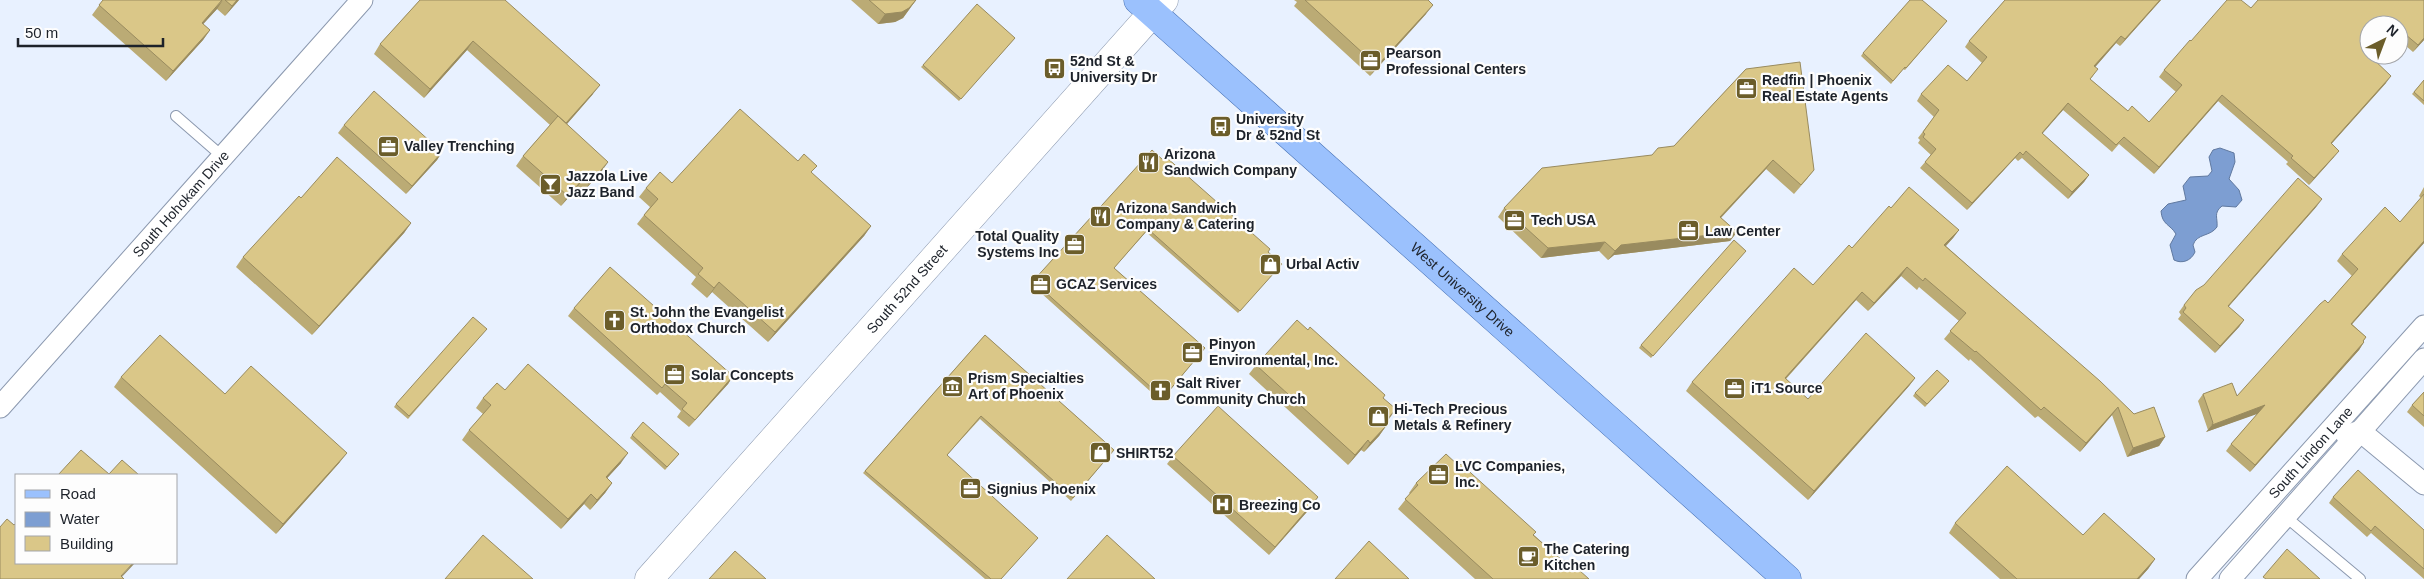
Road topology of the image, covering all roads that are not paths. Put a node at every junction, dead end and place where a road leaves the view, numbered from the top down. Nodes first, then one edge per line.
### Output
1 (362, 0) edge
2 (1152, 4) edge
3 (176, 116) dead end
4 (223, 157) junction
5 (2424, 326) edge
6 (2424, 359) edge
7 (0, 407) edge
8 (2360, 431) junction
9 (2303, 461) junction
10 (2424, 484) edge
11 (2264, 504) junction
12 (2286, 517) junction
13 (649, 579) edge
14 (1787, 579) edge
15 (2197, 579) edge
16 (2215, 579) edge
17 (2230, 579) edge
18 (2360, 579) edge

1 - 4 street, South Hohokam Drive
2 - 13 main road, South 52nd Street
2 - 14 main road, West University Drive
3 - 4 lane
4 - 7 street, South Hohokam Drive
5 - 9 street, South Lindon Lane
6 - 8 street, South Lindon Lane
8 - 9 street
8 - 10 street
8 - 12 street, South Lindon Lane
9 - 11 street, South Lindon Lane
11 - 15 street, South Lindon Lane
11 - 16 street
12 - 17 street, South Lindon Lane
12 - 18 lane

